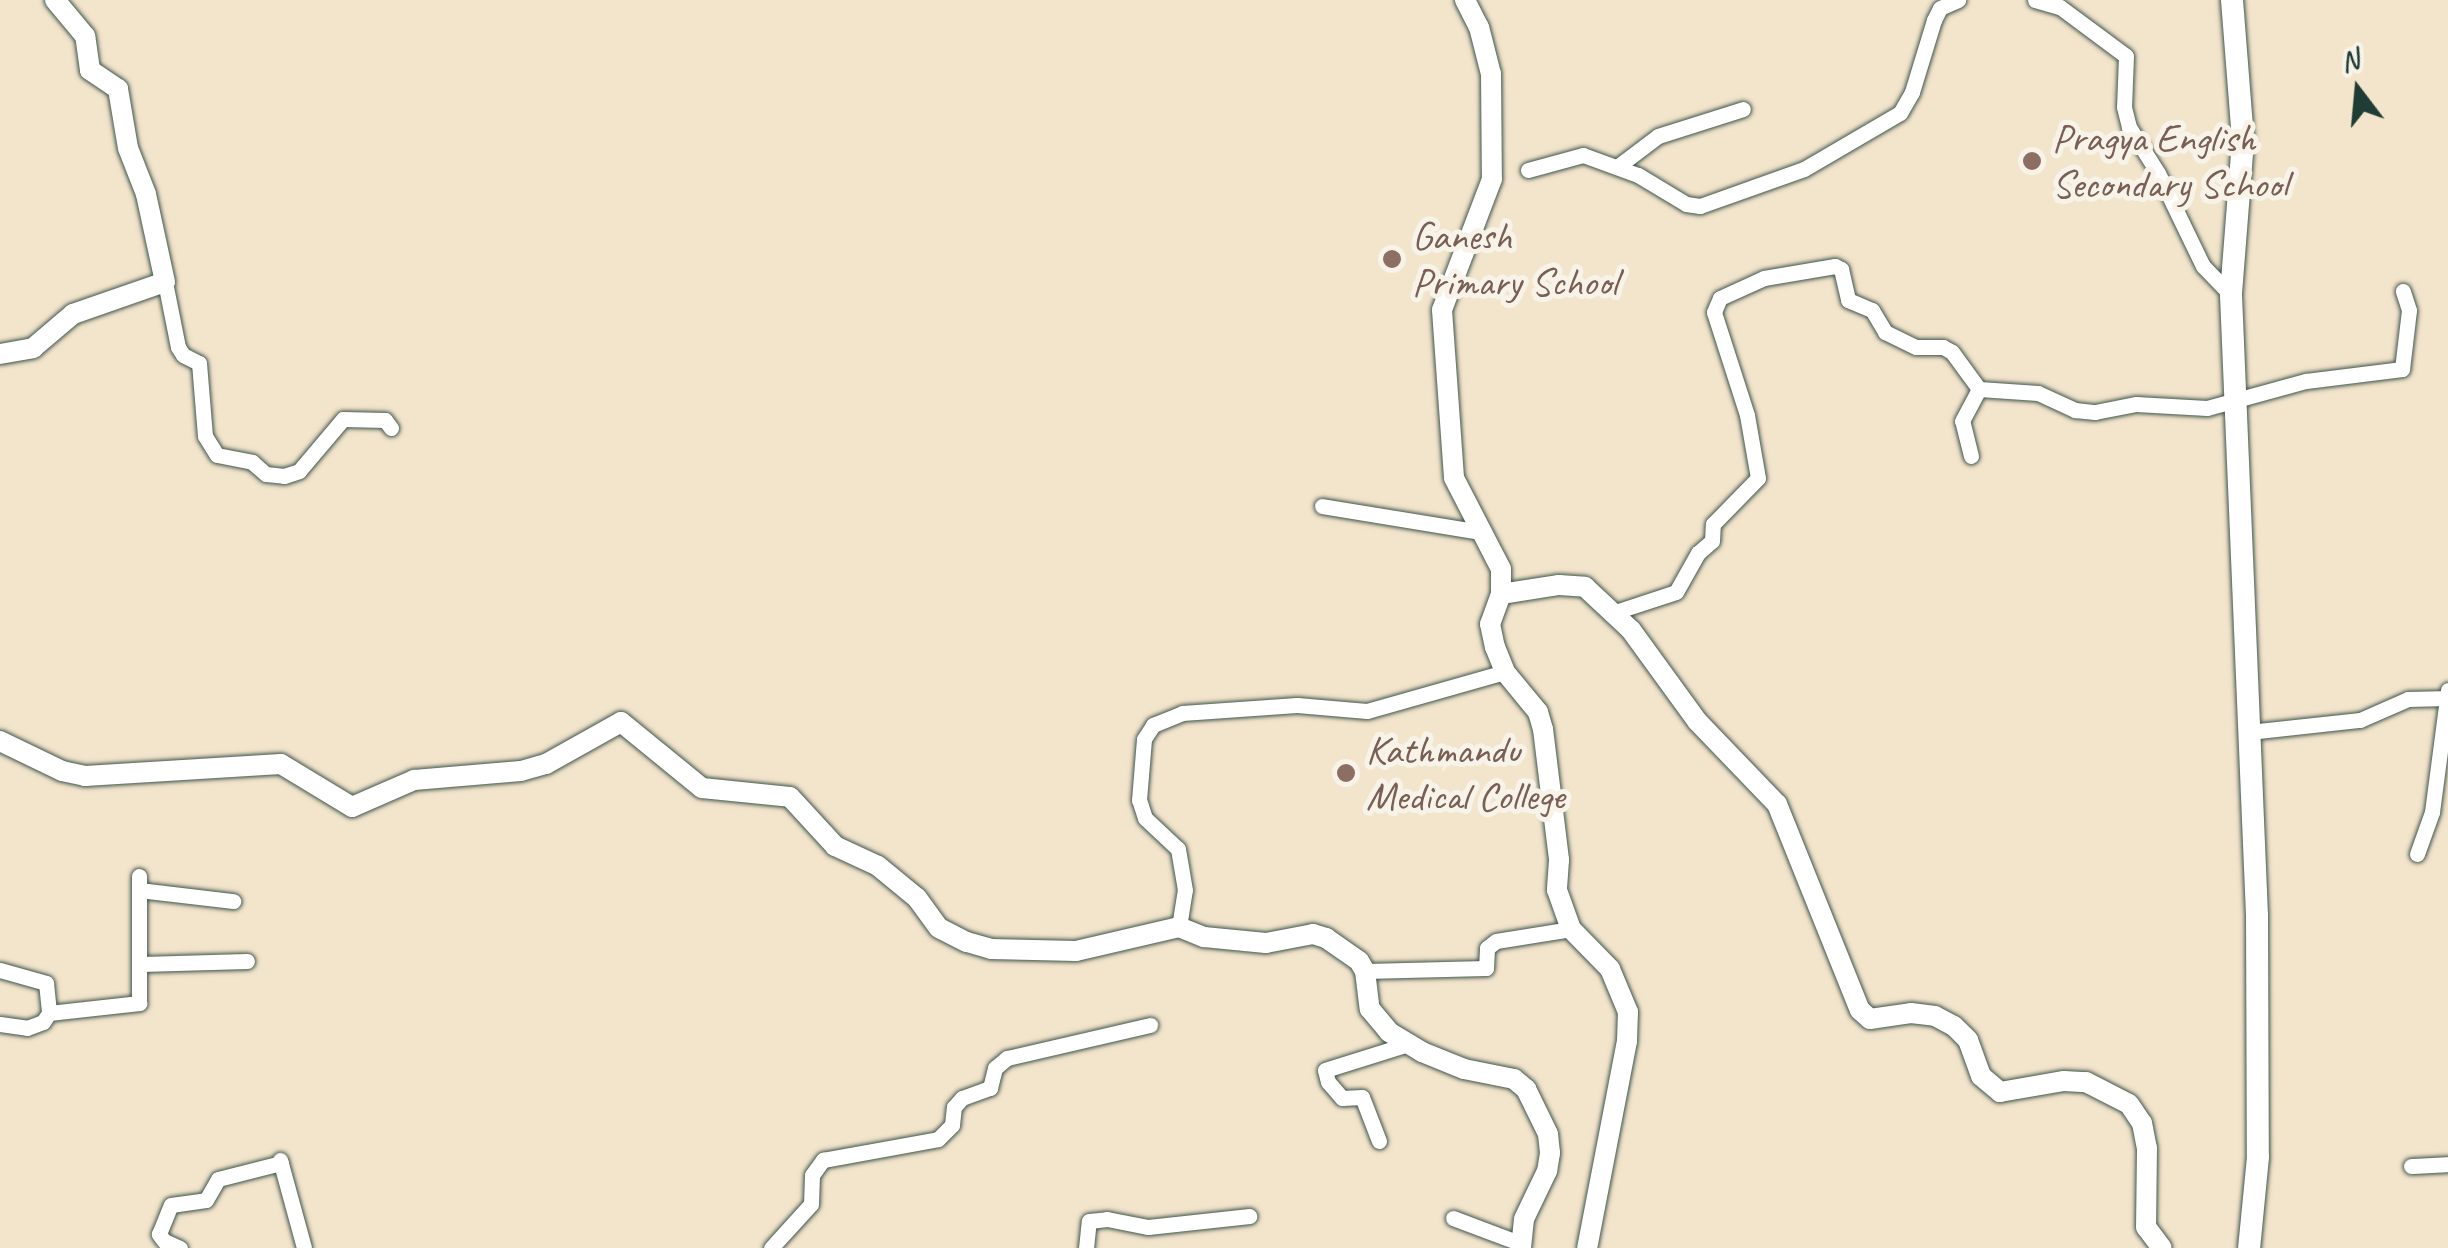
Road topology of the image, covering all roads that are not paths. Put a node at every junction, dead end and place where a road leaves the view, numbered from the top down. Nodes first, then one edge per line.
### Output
1 (55, 0) edge
2 (1958, 0) edge
3 (2035, 0) edge
4 (2232, 0) edge
5 (1469, 1) edge
6 (1743, 109) dead end
7 (1617, 168) junction
8 (1528, 170) dead end
9 (164, 282) junction
10 (2403, 290) dead end
11 (2231, 295) junction
12 (0, 354) edge
13 (1979, 388) junction
14 (2238, 396) junction
15 (391, 428) dead end
16 (1971, 456) dead end
17 (1322, 506) dead end
18 (1482, 532) junction
19 (1501, 594) junction
20 (1612, 613) junction
21 (1505, 672) junction
22 (2447, 696) edge
23 (2249, 732) junction
24 (0, 741) edge
25 (2417, 854) dead end
26 (233, 901) dead end
27 (1178, 927) junction
28 (1570, 929) junction
29 (247, 961) dead end
30 (142, 964) junction
31 (0, 970) edge
32 (1365, 971) junction
33 (50, 1013) junction
34 (0, 1024) edge
35 (1150, 1025) dead end
36 (1408, 1044) junction
37 (1379, 1141) dead end
38 (2448, 1164) edge
39 (2411, 1166) dead end
40 (1248, 1216) dead end
41 (1453, 1218) dead end
42 (1521, 1246) edge
43 (180, 1248) edge
44 (304, 1248) edge
45 (770, 1248) edge
46 (1086, 1248) edge
47 (1586, 1248) edge
48 (2162, 1248) edge
49 (2249, 1248) edge

1 - 9 street
2 - 7 street
3 - 11 street
4 - 11 main road
5 - 18 street
6 - 7 street
7 - 8 street
9 - 12 street
9 - 15 street
10 - 14 street
11 - 14 main road
13 - 14 street
13 - 16 street
13 - 20 street
14 - 23 main road
17 - 18 street
18 - 19 street
19 - 20 street
19 - 21 street
20 - 48 street
21 - 27 street
21 - 28 street
22 - 23 street
22 - 25 street
23 - 49 main road
24 - 27 street
26 - 30 street
27 - 32 street
28 - 32 street
28 - 47 street
29 - 30 street
30 - 33 street
31 - 33 street
32 - 36 street
33 - 34 street
35 - 45 street
36 - 37 street
36 - 42 street
38 - 39 street
40 - 46 street
41 - 42 street
43 - 44 street

